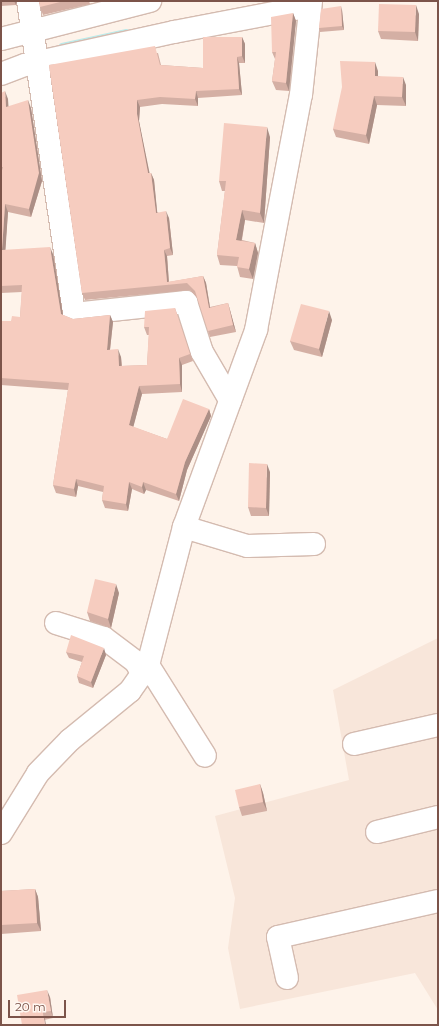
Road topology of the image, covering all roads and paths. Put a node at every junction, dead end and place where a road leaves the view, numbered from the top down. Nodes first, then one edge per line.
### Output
1 (28, 1) edge
2 (150, 1) edge
3 (311, 3) edge
4 (1, 39) edge
5 (35, 48) junction
6 (1, 74) edge
7 (230, 400) junction
8 (184, 527) junction
9 (314, 544) dead end
10 (56, 622) dead end
11 (146, 670) junction
12 (438, 725) edge
13 (354, 744) dead end
14 (205, 756) dead end
15 (438, 817) edge
16 (377, 832) dead end
17 (1, 833) edge
18 (438, 902) edge
19 (287, 978) dead end

1 - 5 street
2 - 5 street
3 - 5 street
3 - 7 street
4 - 5 street
5 - 6 street
5 - 7 street
7 - 8 street
8 - 9 street
8 - 11 street
10 - 11 street
11 - 14 street
11 - 17 street
12 - 13 street
15 - 16 street
18 - 19 street

